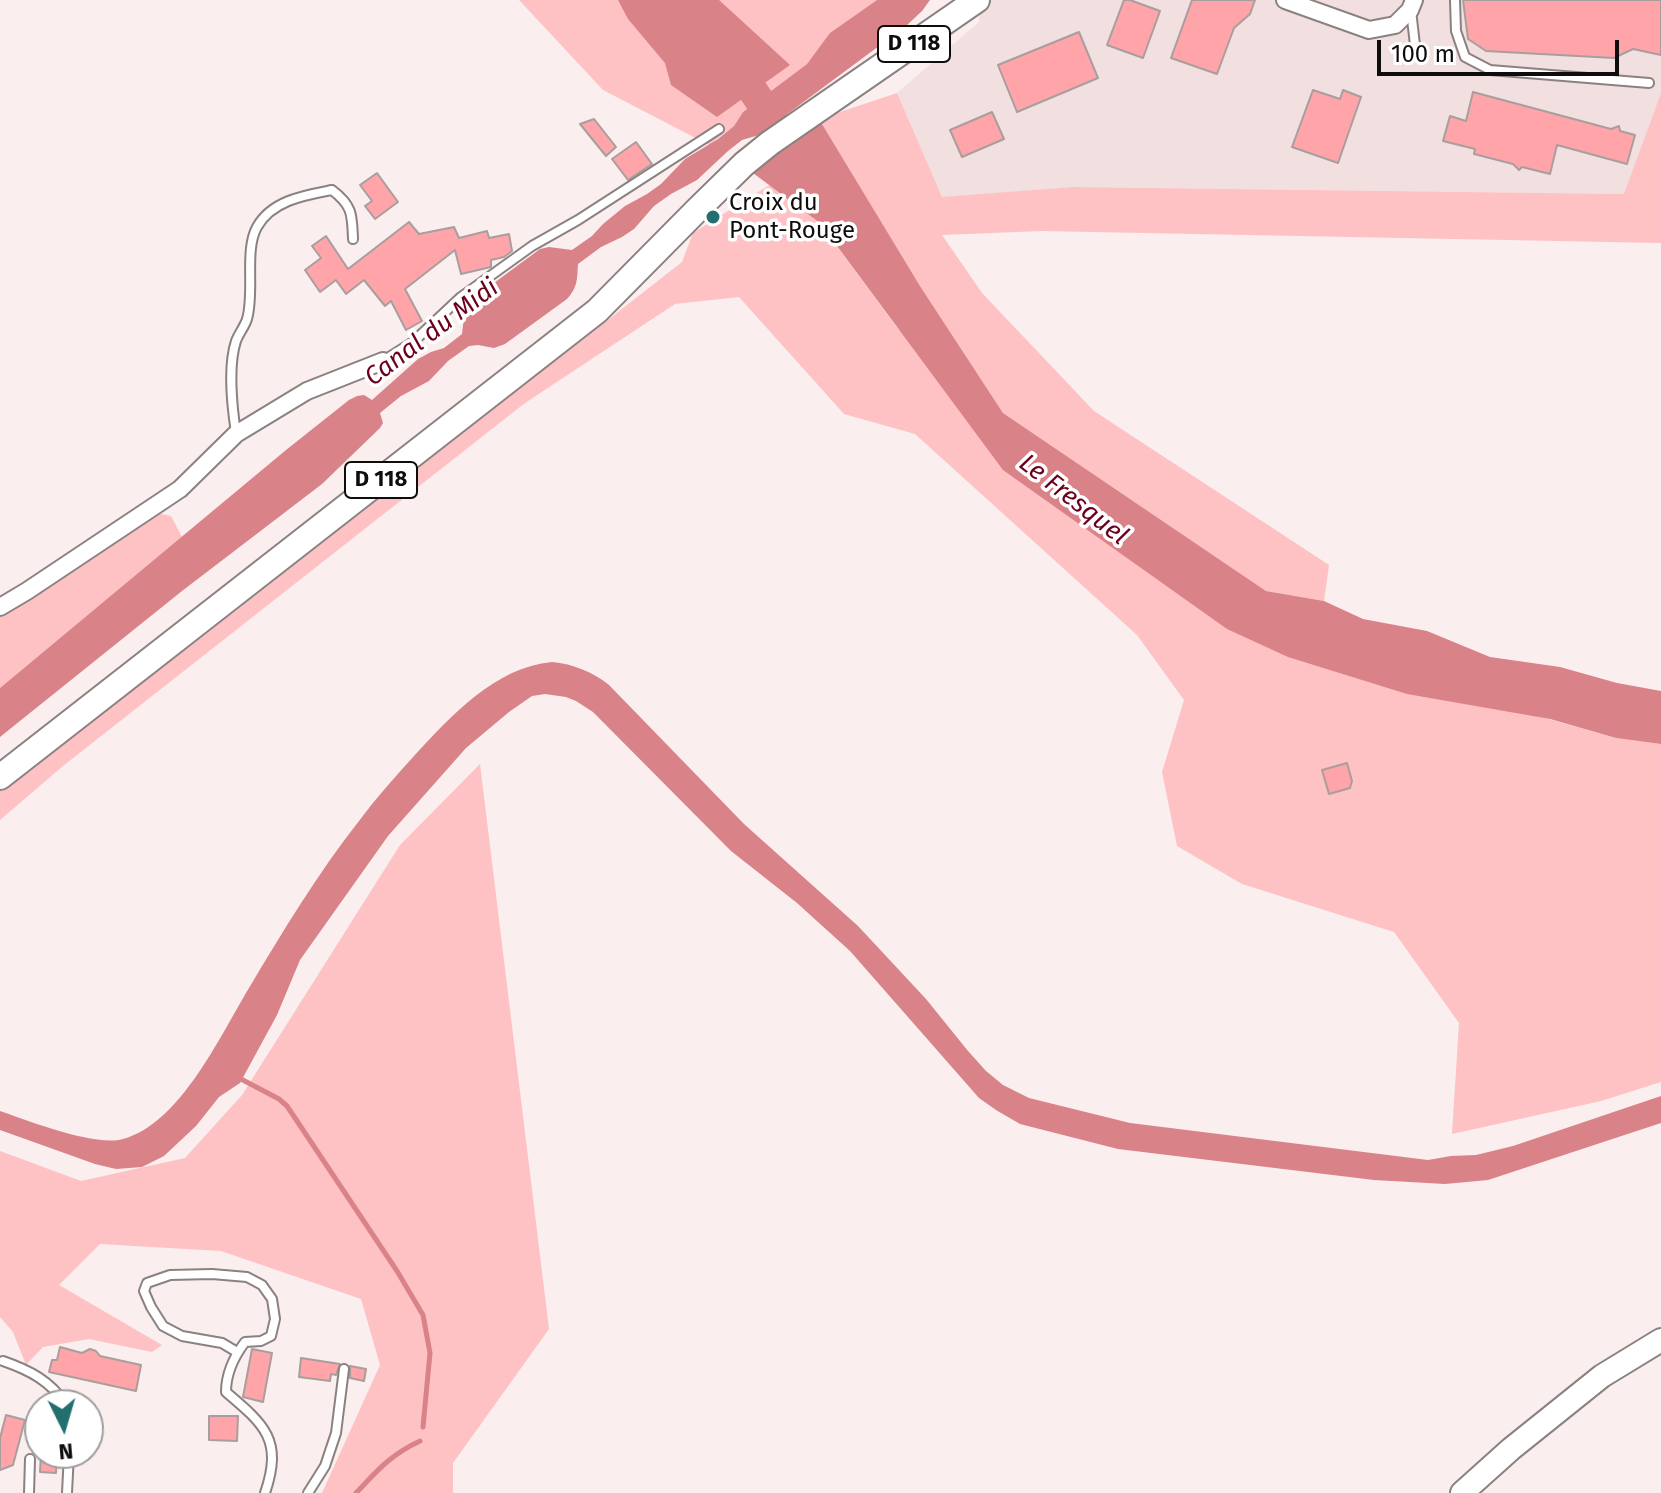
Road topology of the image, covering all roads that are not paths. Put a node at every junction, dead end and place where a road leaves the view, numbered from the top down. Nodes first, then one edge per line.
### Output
1 (977, 0) edge
2 (1285, 0) edge
3 (1455, 0) edge
4 (1412, 5) edge
5 (1416, 54) dead end
6 (1649, 83) dead end
7 (719, 129) dead end
8 (353, 239) dead end
9 (383, 361) joint
10 (236, 434) junction
11 (0, 607) edge
12 (0, 777) edge
13 (1661, 1340) edge
14 (237, 1352) junction
15 (3, 1361) dead end
16 (344, 1369) dead end
17 (54, 1389) edge
18 (30, 1469) edge
19 (68, 1469) edge
20 (29, 1493) edge
21 (67, 1493) edge
22 (265, 1493) edge
23 (308, 1493) edge
24 (1462, 1493) edge

1 - 12 main road, D 118
2 - 4 street
3 - 6 lane
4 - 5 lane
7 - 9 lane
8 - 10 lane
9 - 10 street
10 - 11 street
13 - 24 street
14 - 14 lane
14 - 22 lane
15 - 17 lane
16 - 23 lane
18 - 20 lane
19 - 21 lane

